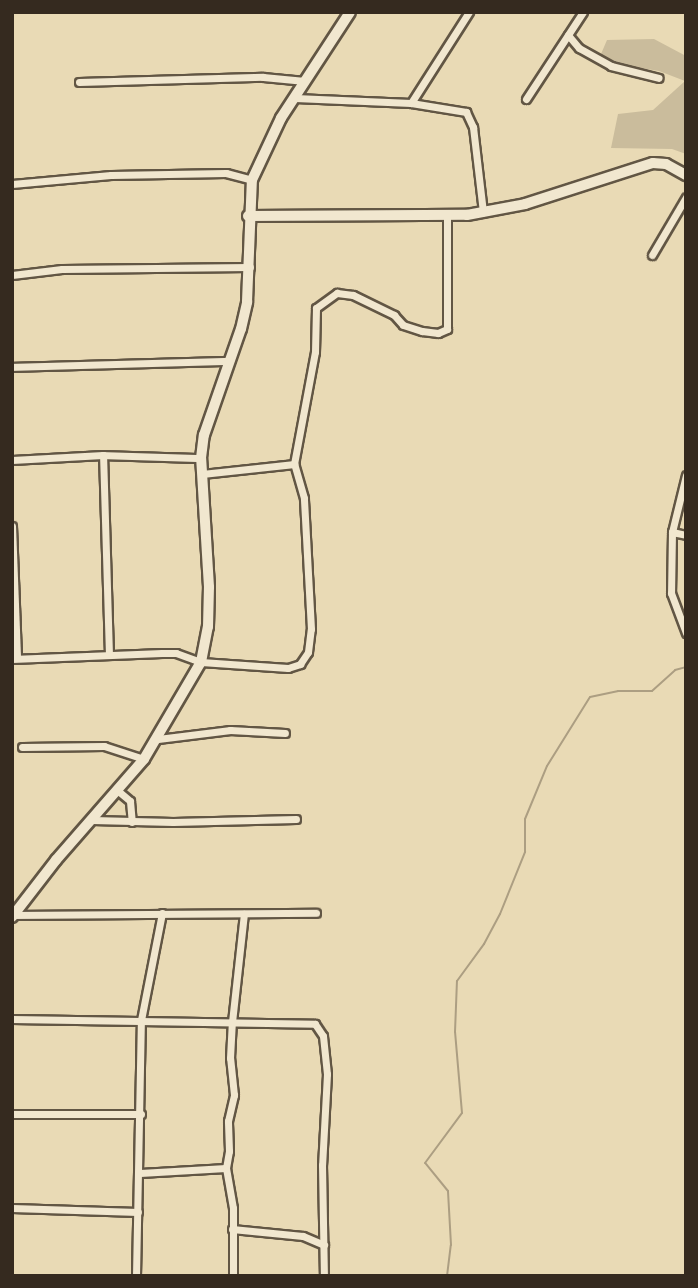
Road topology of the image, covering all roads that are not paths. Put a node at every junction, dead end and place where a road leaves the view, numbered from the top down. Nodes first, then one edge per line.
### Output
1 (350, 12) edge
2 (469, 12) edge
3 (583, 12) edge
4 (568, 35) junction
5 (659, 78) dead end
6 (305, 81) junction
7 (79, 82) dead end
8 (295, 98) junction
9 (526, 99) dead end
10 (411, 103) junction
11 (686, 175) edge
12 (252, 180) junction
13 (12, 184) edge
14 (686, 197) edge
15 (483, 212) junction
16 (447, 215) junction
17 (248, 216) junction
18 (652, 254) dead end
19 (250, 267) junction
20 (12, 275) edge
21 (229, 361) junction
22 (12, 367) edge
23 (103, 455) junction
24 (201, 458) junction
25 (12, 460) edge
26 (294, 464) junction
27 (202, 474) junction
28 (686, 475) edge
29 (12, 526) edge
30 (672, 532) junction
31 (686, 535) edge
32 (686, 633) edge
33 (109, 655) junction
34 (14, 659) edge
35 (201, 662) junction
36 (285, 733) dead end
37 (158, 739) junction
38 (22, 747) dead end
39 (144, 759) junction
40 (117, 790) junction
41 (296, 819) dead end
42 (91, 820) junction
43 (132, 822) junction
44 (162, 913) junction
45 (316, 913) dead end
46 (244, 914) junction
47 (13, 916) edge
48 (12, 1019) edge
49 (141, 1020) junction
50 (232, 1022) junction
51 (12, 1114) edge
52 (141, 1114) junction
53 (226, 1168) junction
54 (140, 1173) junction
55 (12, 1208) edge
56 (138, 1212) junction
57 (232, 1229) junction
58 (324, 1245) junction
59 (136, 1276) edge
60 (233, 1276) edge
61 (324, 1276) edge

1 - 6 street
2 - 10 street
3 - 4 street
4 - 5 street
4 - 9 street
6 - 7 street
6 - 8 street
8 - 10 street
8 - 12 street
10 - 15 street
11 - 15 street
12 - 13 street
12 - 17 street
14 - 18 street
15 - 16 street
16 - 17 street
16 - 26 street
17 - 19 street
19 - 20 street
19 - 21 street
21 - 22 street
21 - 24 street
23 - 24 street
23 - 25 street
23 - 33 street
24 - 27 street
26 - 27 street
26 - 35 street
27 - 35 street
28 - 30 street
29 - 34 street
30 - 31 street
30 - 32 street
33 - 34 street
33 - 35 street
35 - 37 street
36 - 37 street
37 - 39 street
38 - 39 street
39 - 40 street
40 - 42 street
40 - 43 street
41 - 43 street
42 - 43 street
42 - 47 street
44 - 46 street
44 - 47 street
44 - 49 street
45 - 46 street
46 - 50 street
48 - 49 street
49 - 50 street
49 - 52 street
50 - 53 street
50 - 58 street
51 - 52 street
52 - 54 street
53 - 54 street
53 - 57 street
54 - 56 street
55 - 56 street
56 - 59 street
57 - 58 street
57 - 60 street
58 - 61 street

